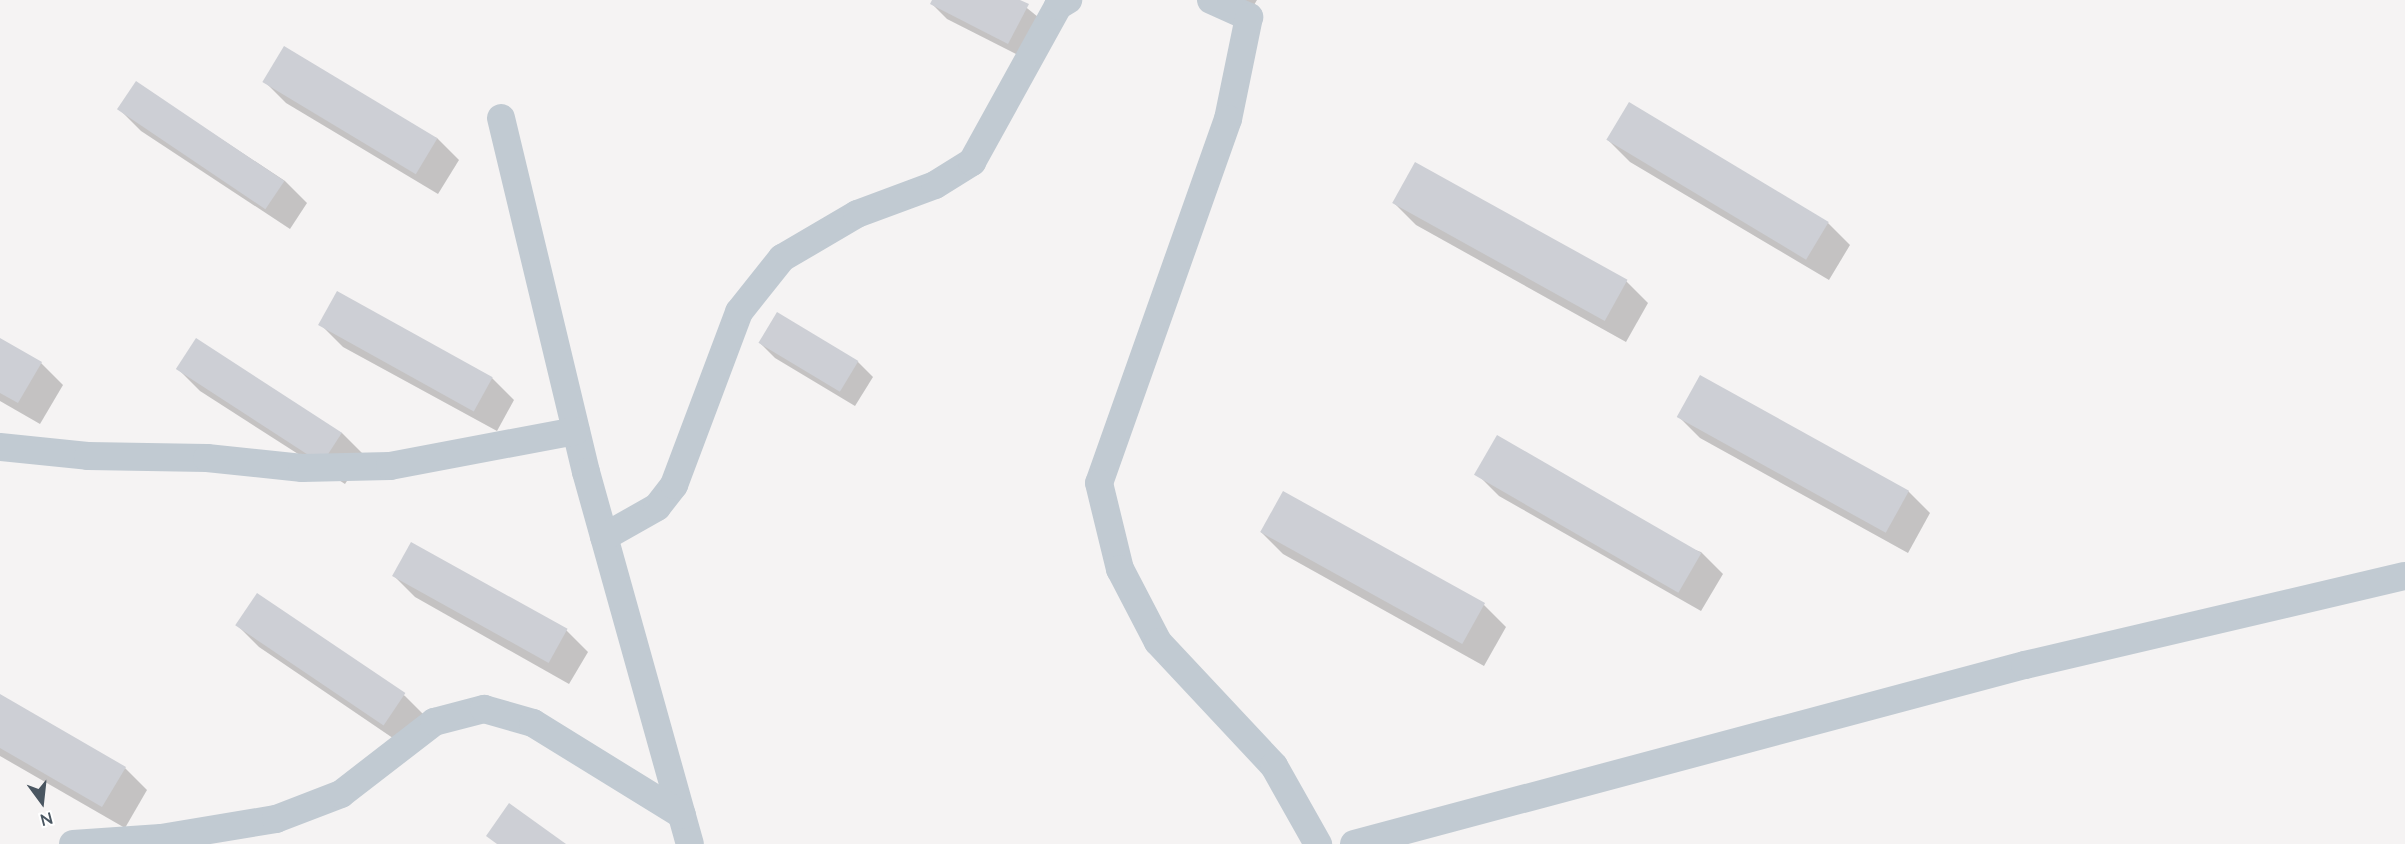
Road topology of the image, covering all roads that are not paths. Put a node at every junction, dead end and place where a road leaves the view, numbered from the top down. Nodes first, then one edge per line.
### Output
1 (1068, 0) edge
2 (1211, 0) edge
3 (1252, 8) edge
4 (501, 118) dead end
5 (576, 431) junction
6 (0, 447) edge
7 (604, 537) junction
8 (2405, 576) edge
9 (682, 815) junction
10 (73, 844) edge
11 (690, 844) edge
12 (1318, 844) edge
13 (1354, 844) edge

1 - 7 street
2 - 3 street
3 - 12 street
4 - 5 street
5 - 6 street
5 - 7 street
7 - 9 street
8 - 13 street
9 - 10 street
9 - 11 street

